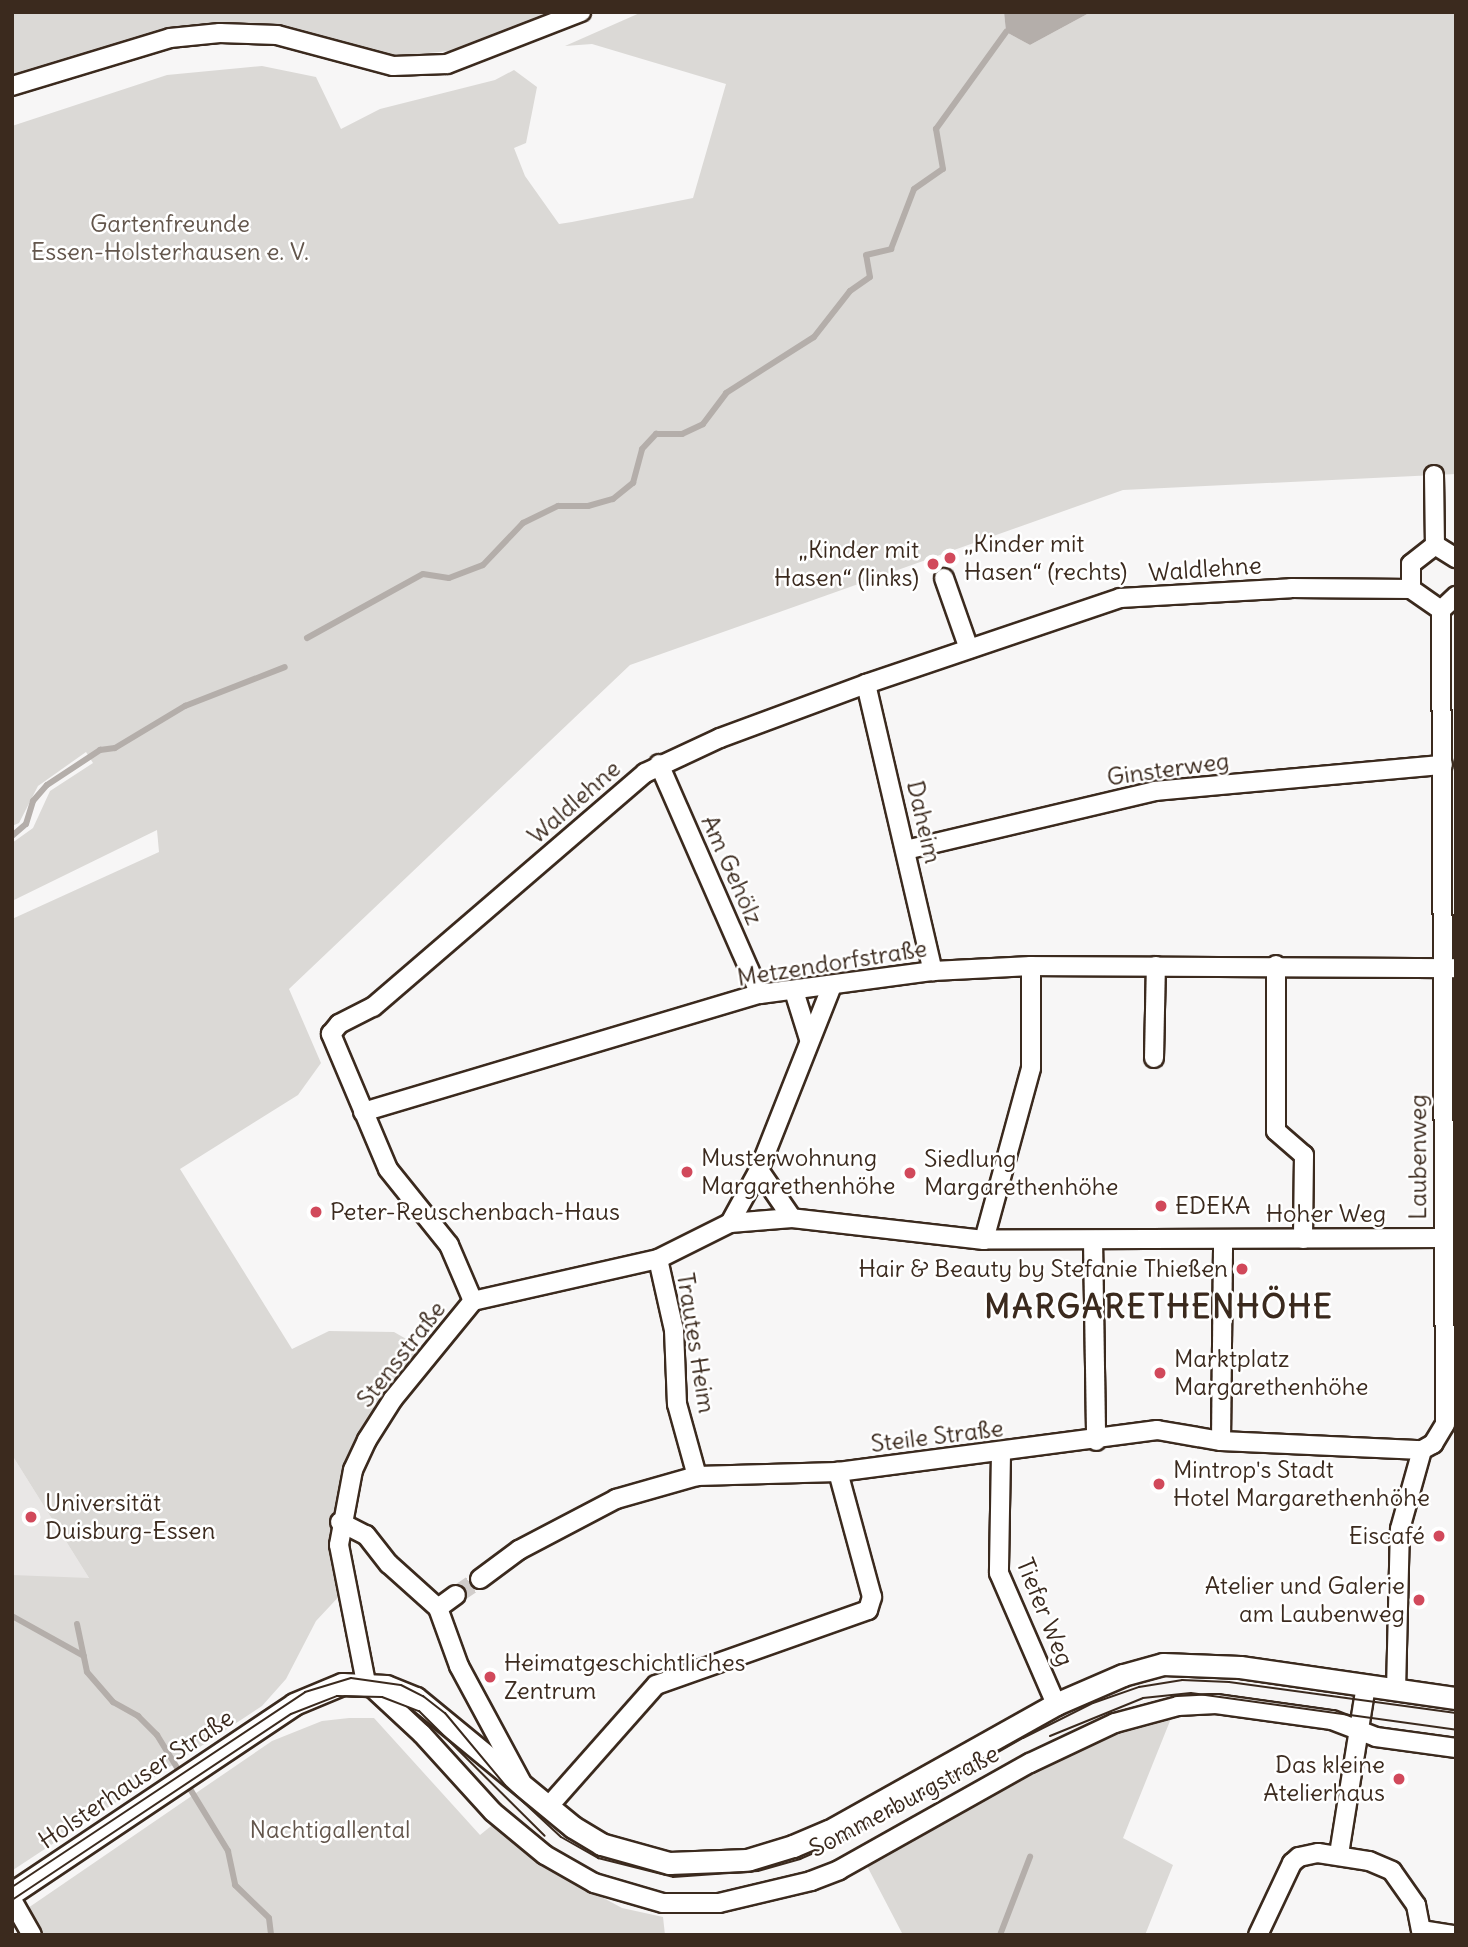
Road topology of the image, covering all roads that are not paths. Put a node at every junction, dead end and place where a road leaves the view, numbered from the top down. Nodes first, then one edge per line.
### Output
1 (582, 12) edge
2 (12, 86) edge
3 (1434, 475) dead end
4 (1436, 545) junction
5 (1456, 558) edge
6 (944, 578) dead end
7 (1411, 589) junction
8 (1456, 596) edge
9 (1441, 610) junction
10 (969, 649) junction
11 (866, 684) junction
12 (659, 764) junction
13 (1443, 765) junction
14 (1450, 799) edge
15 (906, 850) junction
16 (1276, 965) junction
17 (1031, 966) junction
18 (1156, 966) junction
19 (1449, 967) edge
20 (933, 971) junction
21 (832, 986) junction
22 (794, 991) junction
23 (760, 994) junction
24 (808, 1039) junction
25 (1154, 1058) dead end
26 (363, 1112) junction
27 (1449, 1115) edge
28 (759, 1170) junction
29 (792, 1218) junction
30 (730, 1223) junction
31 (1443, 1238) junction
32 (1223, 1239) junction
33 (1303, 1239) junction
34 (984, 1240) junction
35 (1093, 1240) junction
36 (658, 1259) junction
37 (473, 1301) junction
38 (1451, 1404) edge
39 (1096, 1441) junction
40 (1221, 1441) junction
41 (1422, 1450) junction
42 (1001, 1453) junction
43 (838, 1472) junction
44 (697, 1476) junction
45 (341, 1522) junction
46 (480, 1578) tunnel mouth
47 (456, 1595) tunnel mouth
48 (438, 1608) junction
49 (366, 1682) junction
50 (1366, 1685) junction
51 (1396, 1690) junction
52 (1456, 1698) edge
53 (1056, 1704) junction
54 (288, 1709) joint
55 (437, 1712) junction
56 (1358, 1730) junction
57 (422, 1734) junction
58 (1456, 1748) edge
59 (521, 1781) junction
60 (548, 1807) junction
61 (1339, 1854) junction
62 (12, 1893) edge
63 (12, 1900) edge
64 (1421, 1932) edge
65 (32, 1935) edge
66 (1258, 1935) edge
67 (1453, 1935) edge

1 - 2 street
3 - 4 street
4 - 5 street
4 - 7 street
6 - 10 street
7 - 9 street
7 - 10 street, Waldlehne
8 - 9 street
9 - 13 street, Laubenweg
10 - 11 street, Waldlehne
11 - 12 street, Waldlehne
11 - 15 street, Daheim
12 - 23 street, Am Gehölz
12 - 26 street, Waldlehne
13 - 14 street, Laubenweg
13 - 15 street, Ginsterweg
14 - 19 street, Laubenweg
15 - 20 street, Daheim
16 - 18 street, Metzendorfstraße
16 - 19 street, Metzendorfstraße
16 - 33 street
17 - 18 street, Metzendorfstraße
17 - 20 street, Metzendorfstraße
17 - 34 street
18 - 25 street
19 - 27 street, Laubenweg
20 - 21 street, Metzendorfstraße
21 - 22 street, Metzendorfstraße
21 - 24 street
22 - 23 street, Metzendorfstraße
22 - 24 street
23 - 26 street, Metzendorfstraße
24 - 28 street
26 - 37 street, Stensstraße
27 - 31 street, Laubenweg
28 - 29 street
28 - 30 street
29 - 30 street, Stensstraße
29 - 34 street, Hoher Weg
30 - 36 street, Stensstraße
31 - 33 street, Hoher Weg
31 - 38 street, Laubenweg
32 - 33 street, Hoher Weg
32 - 35 street, Hoher Weg
32 - 40 street
34 - 35 street, Hoher Weg
35 - 39 street
36 - 37 street, Stensstraße
36 - 44 street, Trautes Heim
37 - 45 street, Stensstraße
38 - 41 street, Laubenweg
39 - 40 street, Steile Straße
39 - 42 street, Steile Straße
40 - 41 street, Steile Straße
41 - 51 street, Laubenweg
42 - 43 street, Steile Straße
42 - 53 street, Tiefer Weg
43 - 44 street, Steile Straße
43 - 60 street
44 - 46 street, Steile Straße
45 - 48 street
45 - 49 street, Stensstraße
47 - 48 street
48 - 59 street
49 - 54 street, Sommerburgstraße
49 - 55 street, Sommerburgstraße
49 - 57 street, Sommerburgstraße
50 - 51 street, Sommerburgstraße
50 - 53 street, Sommerburgstraße
50 - 56 street
51 - 52 street, Sommerburgstraße
53 - 60 street, Sommerburgstraße
54 - 62 street, Holsterhauser Straße
55 - 57 street
55 - 59 street, Sommerburgstraße
56 - 57 street, Sommerburgstraße
56 - 58 street, Sommerburgstraße
56 - 61 street
59 - 60 street, Sommerburgstraße
61 - 64 street
61 - 66 street
63 - 65 street
64 - 67 street

